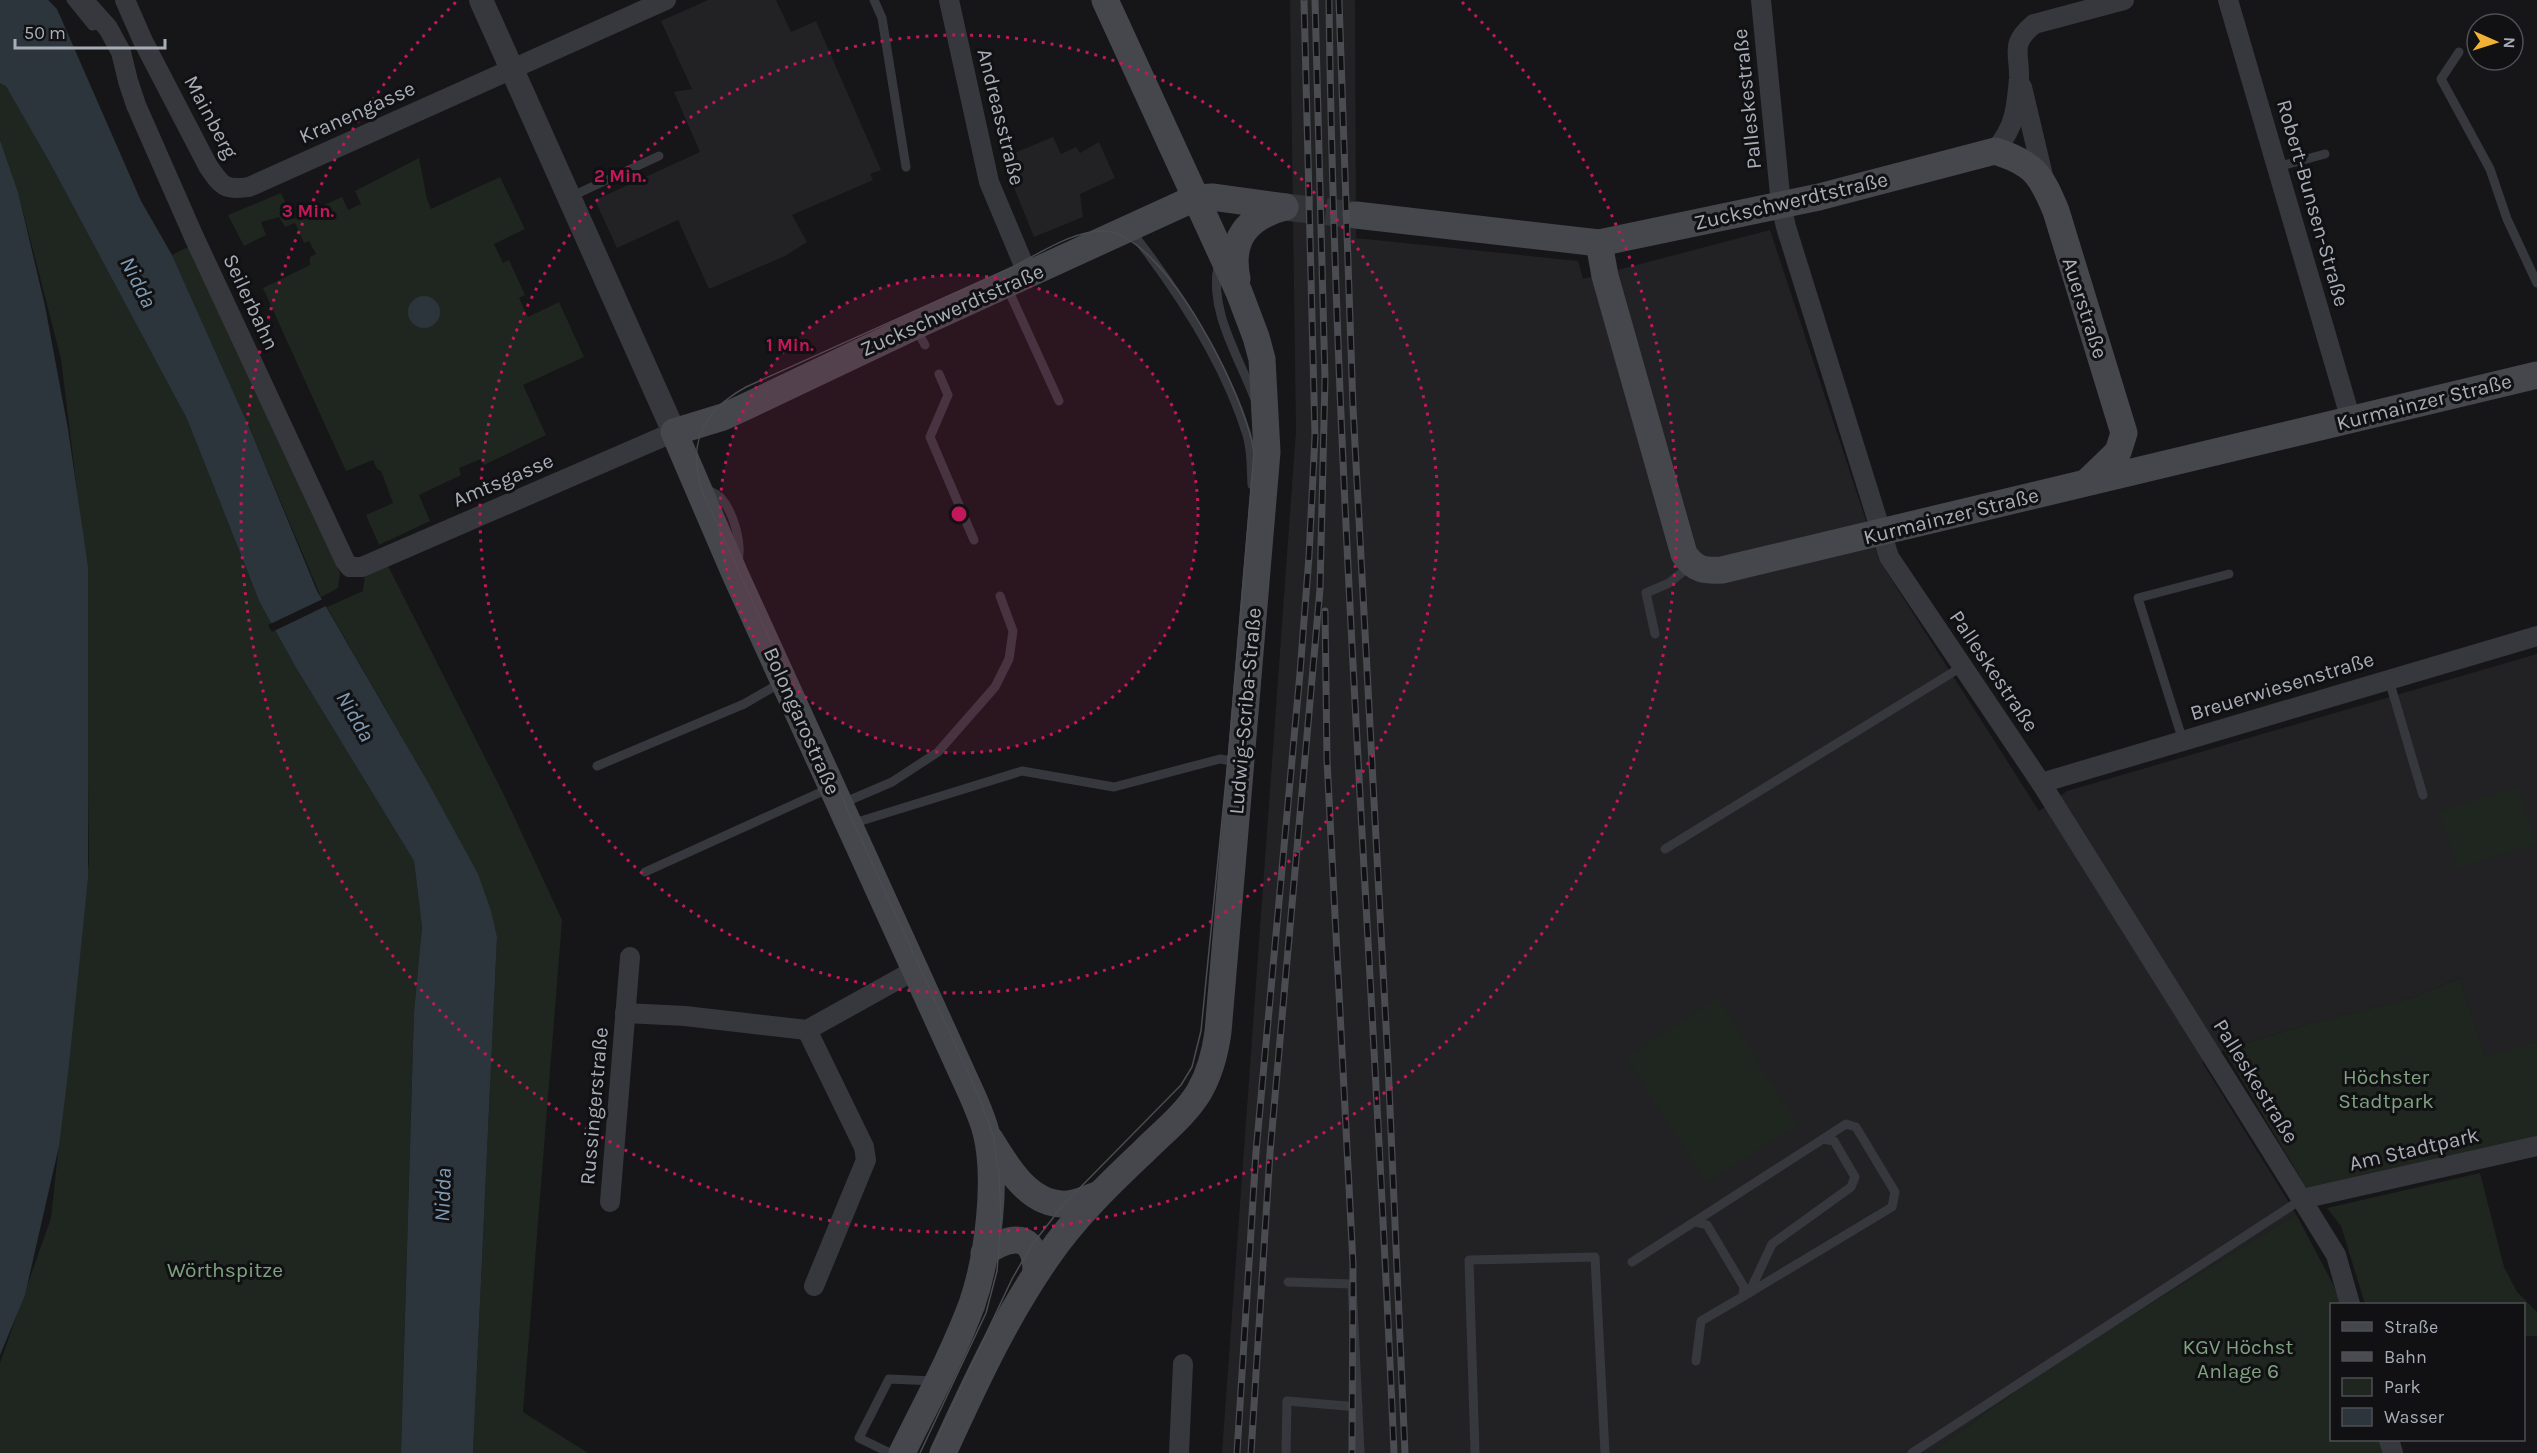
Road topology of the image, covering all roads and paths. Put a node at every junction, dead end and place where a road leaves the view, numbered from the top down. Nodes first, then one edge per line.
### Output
1 (71, 0) edge
2 (83, 0) edge
3 (125, 0) edge
4 (481, 0) edge
5 (666, 0) edge
6 (874, 0) edge
7 (949, 0) edge
8 (1105, 0) edge
9 (1761, 0) edge
10 (2124, 0) edge
11 (2228, 0) edge
12 (103, 24) junction
13 (143, 41) junction
14 (122, 52) junction
15 (2459, 52) dead end
16 (513, 68) junction
17 (2019, 76) junction
18 (1995, 152) junction
19 (2325, 154) dead end
20 (659, 156) dead end
21 (906, 167) dead end
22 (2277, 167) junction
23 (220, 183) joint
24 (2045, 184) junction
25 (570, 197) junction
26 (1196, 198) junction
27 (1781, 206) junction
28 (1356, 215) tunnel mouth
29 (1129, 228) junction
30 (1243, 231) junction
31 (1599, 243) junction
32 (1221, 254) junction
33 (1017, 280) junction
34 (2537, 283) edge
35 (1239, 292) junction
36 (939, 374) dead end
37 (2537, 375) edge
38 (1059, 401) dead end
39 (2351, 420) junction
40 (674, 432) junction
41 (2124, 433) junction
42 (1266, 436) junction
43 (2185, 460) junction
44 (2087, 482) junction
45 (1881, 533) junction
46 (974, 540) dead end
47 (1691, 564) junction
48 (350, 567) joint
49 (2229, 574) dead end
50 (1251, 577) junction
51 (1000, 596) dead end
52 (1655, 634) dead end
53 (2537, 636) edge
54 (1963, 666) junction
55 (784, 680) junction
56 (2389, 680) junction
57 (2183, 741) junction
58 (1240, 762) junction
59 (597, 766) dead end
60 (2041, 783) junction
61 (2423, 795) dead end
62 (840, 805) junction
63 (1665, 849) dead end
64 (645, 872) dead end
65 (630, 957) dead end
66 (915, 970) junction
67 (625, 1013) junction
68 (807, 1030) junction
69 (986, 1132) junction
70 (1823, 1139) junction
71 (2537, 1146) edge
72 (1099, 1194) junction
73 (2302, 1199) junction
74 (610, 1202) dead end
75 (1695, 1222) junction
76 (984, 1253) junction
77 (1632, 1262) dead end
78 (1036, 1273) junction
79 (1288, 1282) dead end
80 (814, 1286) dead end
81 (1746, 1294) junction
82 (2349, 1303) edge
83 (1696, 1361) dead end
84 (1183, 1364) dead end
85 (937, 1381) junction
86 (1358, 1407) junction
87 (890, 1453) edge
88 (902, 1453) edge
89 (943, 1453) edge
90 (1179, 1453) edge
91 (1286, 1453) edge
92 (1360, 1453) edge
93 (1475, 1453) edge
94 (1605, 1453) edge
95 (1912, 1453) edge

1 - 12 lane
2 - 12 street
3 - 13 street, Mainberg
4 - 16 street, Bolongarostraße
5 - 16 street, Kranengasse
6 - 21 lane
7 - 33 street, Andreasstraße
8 - 26 main road, Ludwig-Scriba-Straße
9 - 27 street, Palleskestraße
10 - 17 street
11 - 22 street, Robert-Bunsen-Straße
12 - 14 street
13 - 14 street
13 - 23 street, Mainberg
14 - 48 street, Seilerbahn
15 - 34 lane
16 - 23 street, Kranengasse
16 - 25 street, Bolongarostraße
17 - 18 street
17 - 24 street, Auerstraße
18 - 24 main road, Auerstraße
18 - 27 main road, Zuckschwerdtstraße
19 - 22 lane
20 - 25 lane
22 - 39 street, Robert-Bunsen-Straße
24 - 41 main road, Auerstraße
25 - 40 street, Bolongarostraße
26 - 29 main road, Zuckschwerdtstraße
26 - 30 main road
26 - 32 main road, Ludwig-Scriba-Straße
27 - 31 main road, Zuckschwerdtstraße
27 - 45 street, Palleskestraße
28 - 31 main road, Zuckschwerdtstraße
29 - 33 main road, Zuckschwerdtstraße
29 - 50 lane
30 - 32 lane
30 - 35 main road
31 - 47 main road
32 - 35 main road, Ludwig-Scriba-Straße
32 - 42 lane
33 - 38 lane
33 - 40 main road, Zuckschwerdtstraße
35 - 42 main road, Ludwig-Scriba-Straße
36 - 46 lane
37 - 39 main road, Kurmainzer Straße
39 - 43 main road, Kurmainzer Straße
40 - 48 street, Amtsgasse
40 - 55 main road, Bolongarostraße
41 - 43 main road
41 - 44 main road
42 - 50 main road, Ludwig-Scriba-Straße
43 - 44 main road, Kurmainzer Straße
44 - 45 main road, Kurmainzer Straße
45 - 47 main road, Kurmainzer Straße
45 - 54 street, Palleskestraße
47 - 52 lane
49 - 57 lane
50 - 58 main road, Ludwig-Scriba-Straße
51 - 62 lane
53 - 56 street, Breuerwiesenstraße
54 - 60 street, Palleskestraße
54 - 63 lane
55 - 59 lane
55 - 62 main road, Bolongarostraße
56 - 57 street, Breuerwiesenstraße
56 - 61 lane
57 - 60 street, Breuerwiesenstraße
58 - 62 lane
58 - 72 main road, Ludwig-Scriba-Straße
60 - 73 street, Palleskestraße
62 - 64 lane
62 - 66 main road, Bolongarostraße
65 - 67 street, Russingerstraße
66 - 68 street
66 - 69 main road, Bolongarostraße
67 - 68 street, Russingerstraße
67 - 74 street, Russingerstraße
68 - 80 street
69 - 72 main road
69 - 76 main road, Bolongarostraße
70 - 75 lane
70 - 81 lane
70 - 81 lane
71 - 73 street, Am Stadtpark
72 - 78 main road
73 - 82 street, Palleskestraße
73 - 95 lane
75 - 77 lane
75 - 81 lane
76 - 78 main road
76 - 85 main road, Bolongarostraße
78 - 89 main road
79 - 86 lane
81 - 83 lane
84 - 90 street
85 - 87 lane
85 - 88 main road, Bolongarostraße
86 - 91 lane
86 - 92 lane
93 - 94 lane

